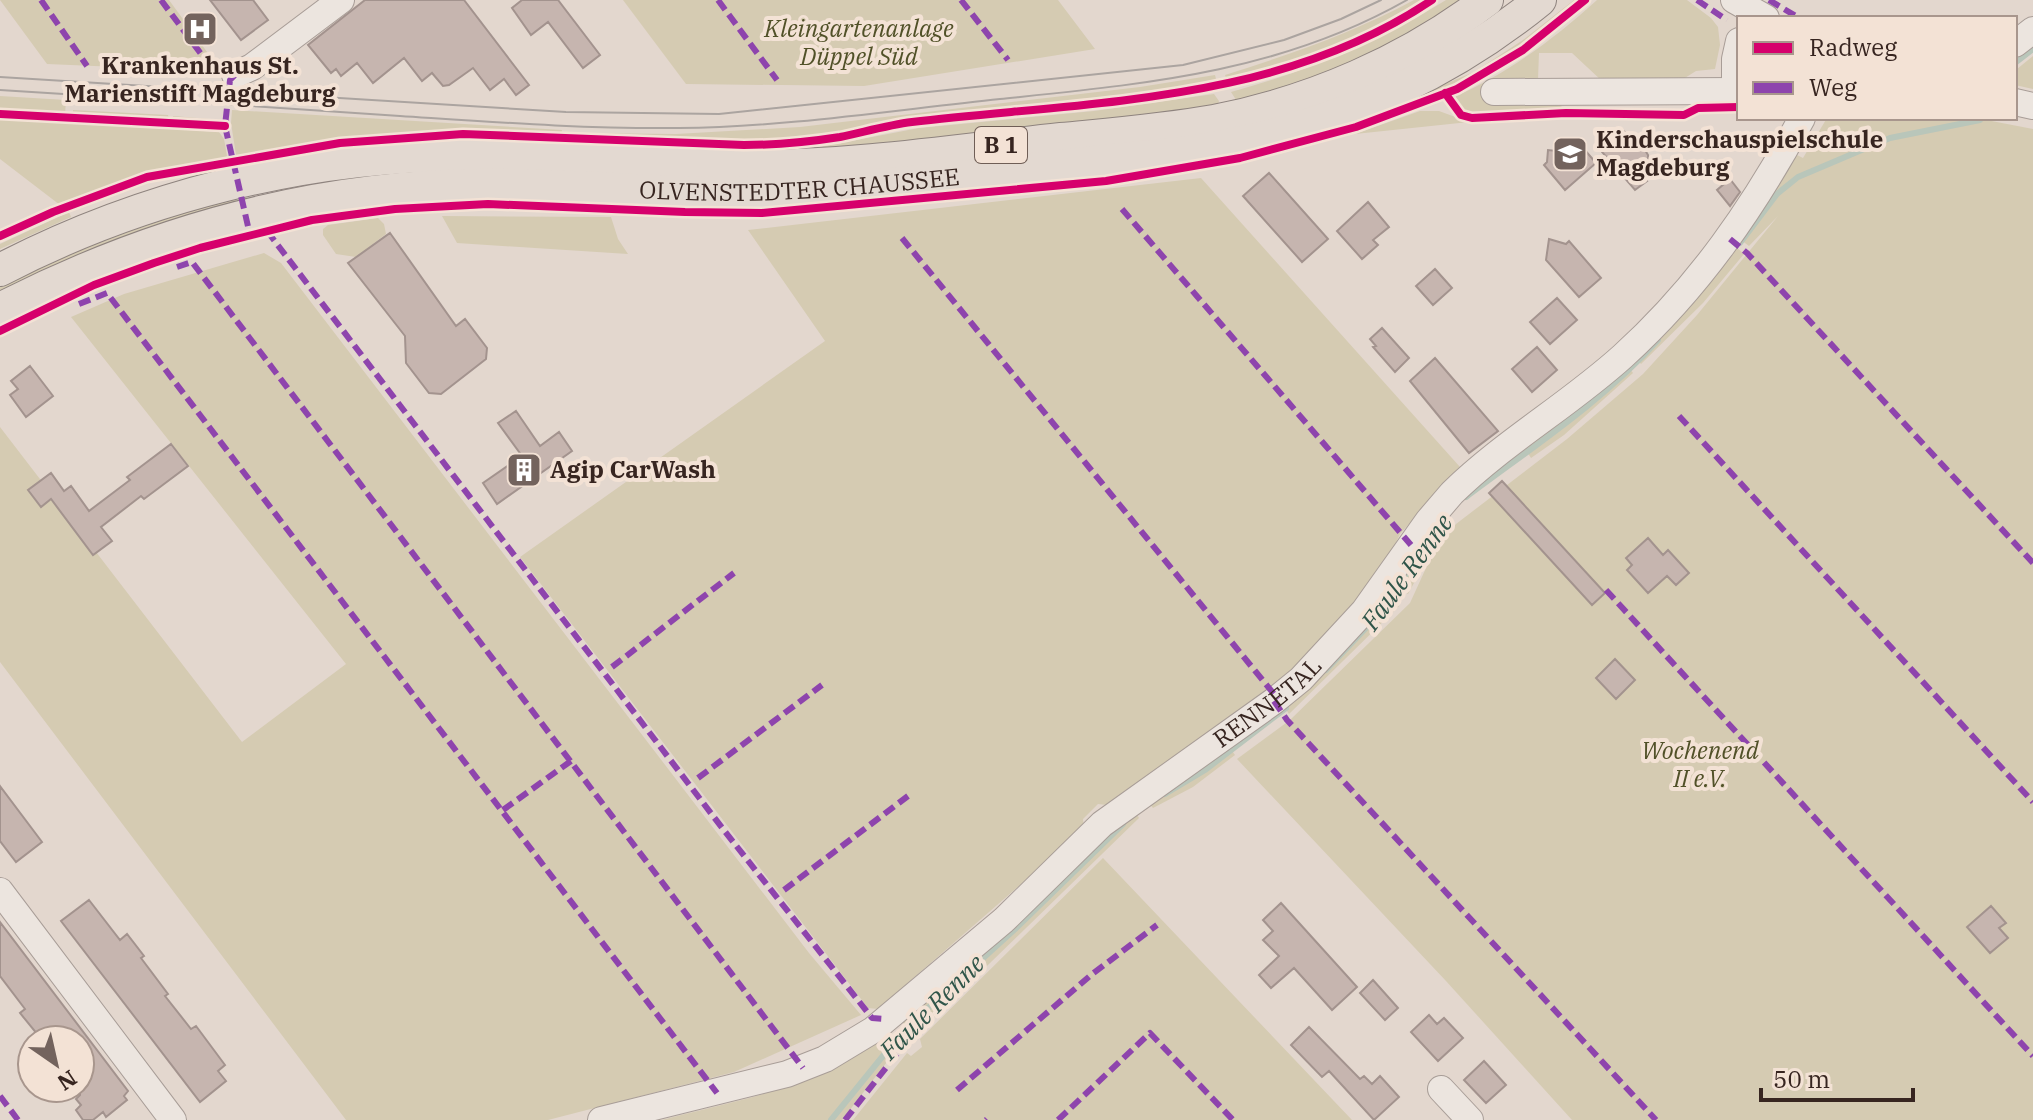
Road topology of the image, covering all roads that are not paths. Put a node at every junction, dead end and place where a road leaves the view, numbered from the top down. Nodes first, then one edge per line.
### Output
1 (341, 0) edge
2 (1487, 0) edge
3 (1540, 0) edge
4 (2033, 30) edge
5 (2017, 42) edge
6 (1737, 50) edge
7 (235, 75) dead end
8 (1737, 91) edge
9 (1494, 92) dead end
10 (1801, 120) edge
11 (0, 270) edge
12 (0, 309) edge
13 (0, 891) edge
14 (1441, 1089) dead end
15 (173, 1120) edge
16 (601, 1120) edge
17 (1470, 1120) edge

1 - 7 street
2 - 11 main road, OLVENSTEDTER CHAUSSEE / B 1
3 - 12 main road, OLVENSTEDTER CHAUSSEE / B 1
4 - 5 street
6 - 8 street
8 - 9 street
10 - 16 street, RENNETAL
13 - 15 street
14 - 17 street

